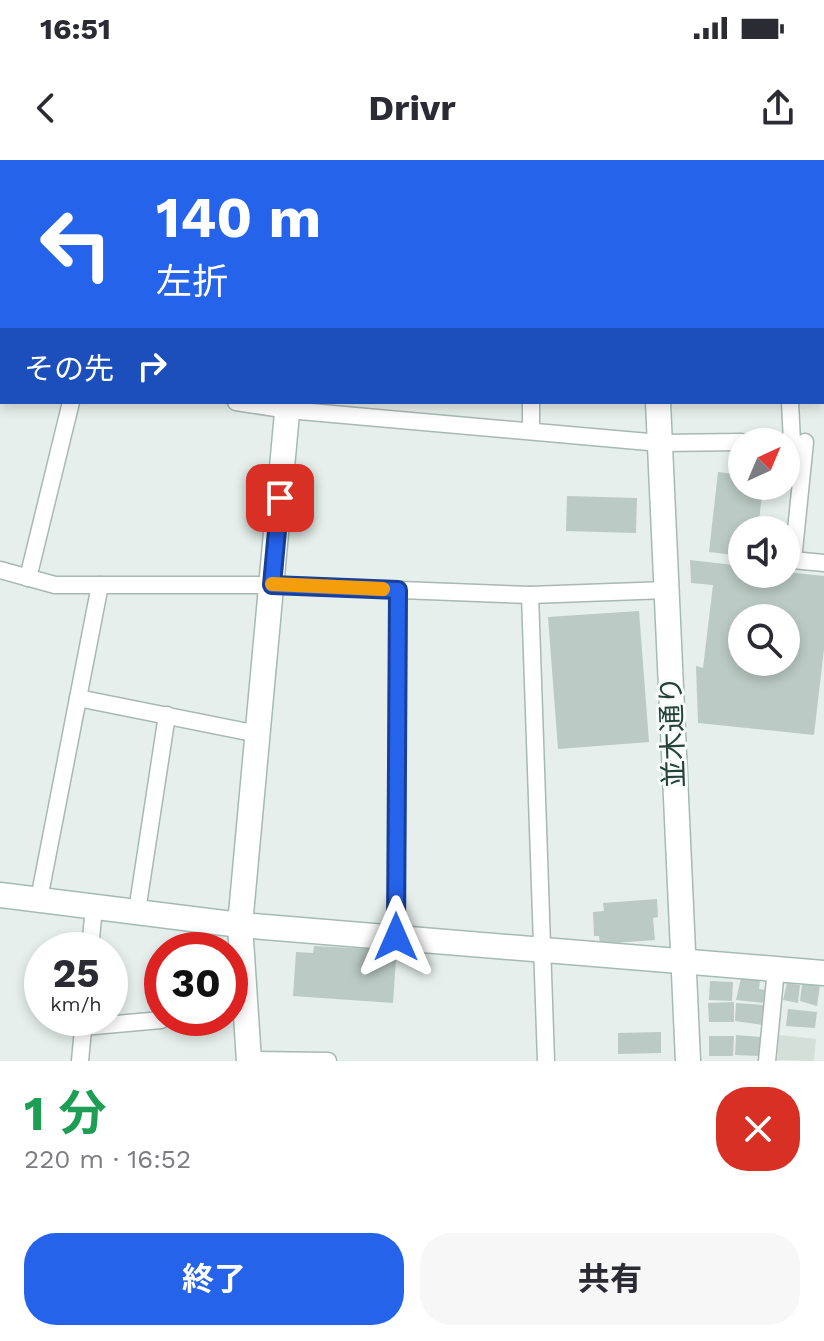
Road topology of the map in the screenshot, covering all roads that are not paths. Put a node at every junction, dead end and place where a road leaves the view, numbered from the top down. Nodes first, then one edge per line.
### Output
1 (71, 404) edge
2 (262, 404) edge
3 (531, 404) edge
4 (658, 404) edge
5 (790, 404) edge
6 (288, 406) edge
7 (374, 410) edge
8 (793, 428) edge
9 (531, 431) junction
10 (728, 442) edge
11 (800, 442) edge
12 (660, 443) junction
13 (824, 443) edge
14 (794, 500) edge
15 (824, 563) edge
16 (0, 570) edge
17 (28, 578) junction
18 (100, 585) junction
19 (272, 585) junction
20 (398, 590) junction
21 (667, 590) junction
22 (530, 595) junction
23 (78, 698) junction
24 (167, 715) junction
25 (258, 734) junction
26 (0, 895) edge
27 (39, 899) junction
28 (94, 906) junction
29 (137, 911) junction
30 (240, 925) junction
31 (92, 932) edge
32 (396, 937) junction
33 (542, 949) junction
34 (684, 962) junction
35 (776, 969) junction
36 (824, 973) edge
37 (83, 1036) edge
38 (80, 1061) edge
39 (249, 1061) edge
40 (328, 1061) edge
41 (546, 1061) edge
42 (688, 1061) edge
43 (767, 1061) edge

1 - 17 street
2 - 6 street
3 - 9 street
4 - 12 street, 並木通り
5 - 8 street
6 - 7 street
6 - 19 street
7 - 9 street
9 - 12 street
10 - 12 street
11 - 13 street
12 - 21 street, 並木通り
14 - 15 street
16 - 17 street
17 - 18 street
18 - 19 street
18 - 23 street
19 - 20 street
19 - 25 street
20 - 22 street
20 - 32 street
21 - 22 street
21 - 34 street, 並木通り
22 - 33 street
23 - 24 street
23 - 27 street
24 - 25 street
24 - 29 street
25 - 30 street
26 - 27 street
27 - 28 street
28 - 29 street
28 - 31 street
29 - 30 street
30 - 32 street
30 - 39 street
32 - 33 street
33 - 34 street
33 - 41 street
34 - 35 street
34 - 42 street, 並木通り
35 - 36 street
35 - 43 street
37 - 38 street
39 - 40 street

